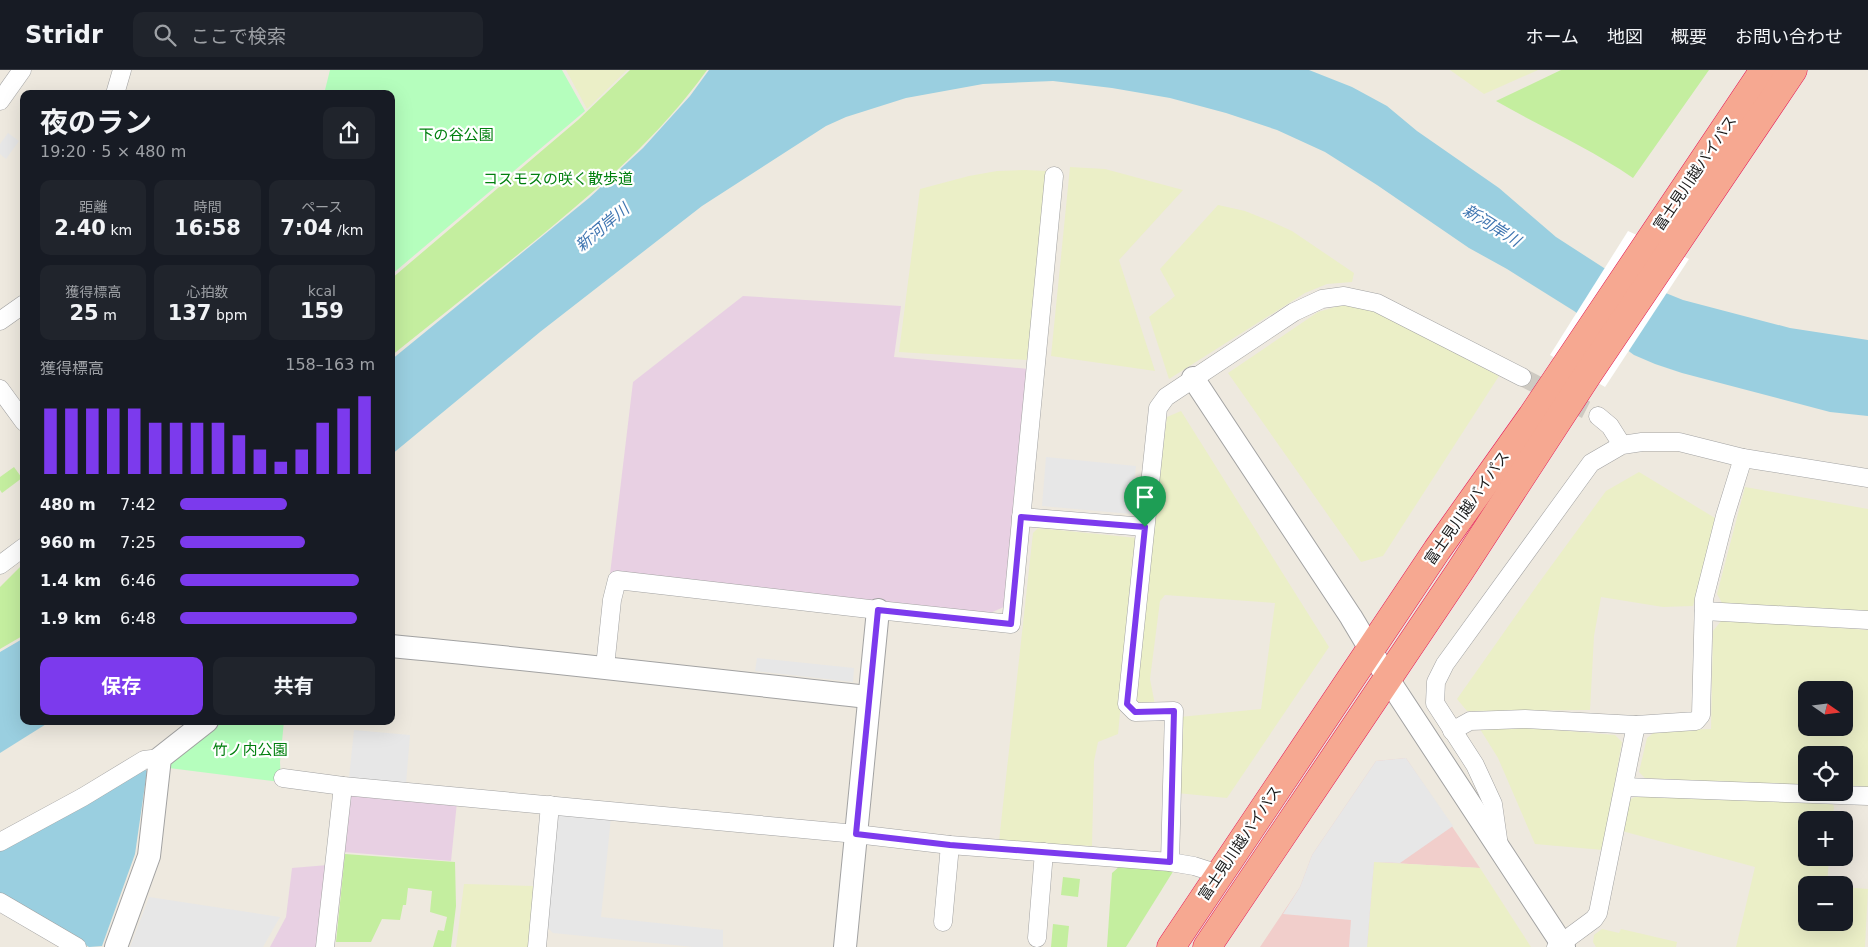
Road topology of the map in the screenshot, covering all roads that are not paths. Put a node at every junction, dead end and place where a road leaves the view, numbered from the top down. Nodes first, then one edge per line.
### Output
1 (22, 70) edge
2 (122, 70) edge
3 (1764, 70) edge
4 (1793, 70) edge
5 (116, 90) edge
6 (0, 101) edge
7 (1054, 176) dead end
8 (1659, 247) junction
9 (20, 307) edge
10 (0, 320) edge
11 (1578, 368) junction
12 (1522, 377) tunnel mouth
13 (1194, 378) junction
14 (0, 389) edge
15 (20, 416) edge
16 (1598, 416) tunnel mouth
17 (1622, 445) junction
18 (1743, 458) junction
19 (1868, 478) edge
20 (1021, 517) junction
21 (1145, 527) junction
22 (20, 550) edge
23 (0, 565) edge
24 (878, 610) junction
25 (1704, 611) junction
26 (1868, 620) edge
27 (395, 646) edge
28 (1370, 650) junction
29 (605, 667) junction
30 (1388, 679) junction
31 (869, 697) junction
32 (202, 725) edge
33 (1636, 725) junction
34 (1452, 731) junction
35 (160, 758) junction
36 (283, 778) dead end
37 (343, 786) junction
38 (1624, 787) junction
39 (1868, 796) edge
40 (550, 805) junction
41 (856, 834) junction
42 (0, 842) edge
43 (950, 845) junction
44 (1499, 847) junction
45 (1044, 852) junction
46 (1170, 862) junction
47 (1219, 874) junction
48 (0, 902) edge
49 (943, 922) dead end
50 (1037, 938) dead end
51 (1561, 946) edge
52 (77, 947) edge
53 (116, 947) edge
54 (325, 947) edge
55 (537, 947) edge
56 (845, 947) edge
57 (1171, 947) edge
58 (1207, 947) edge

1 - 6 street
2 - 5 street
3 - 8 highway, 富士見川越バイパス
4 - 8 highway, 富士見川越バイパス
7 - 20 street
8 - 11 highway, 富士見川越バイパス
9 - 10 street
11 - 28 highway, 富士見川越バイパス
11 - 30 highway, 富士見川越バイパス
12 - 13 street
13 - 21 street
13 - 28 street
14 - 15 street
16 - 17 street
17 - 18 street
17 - 34 street
18 - 19 street
18 - 25 street
20 - 21 street
20 - 24 street
21 - 46 street
22 - 23 street
24 - 29 street
24 - 31 street
25 - 26 street
25 - 33 street
27 - 29 street
28 - 30 street
28 - 47 highway, 富士見川越バイパス
29 - 31 street
30 - 44 street
30 - 58 highway, 富士見川越バイパス
31 - 41 street
32 - 35 street
33 - 34 street
33 - 38 street
34 - 44 street
35 - 42 street
35 - 53 street
36 - 37 street
37 - 40 street
37 - 54 street
38 - 39 street
38 - 51 street
40 - 41 street
40 - 55 street
41 - 43 street
41 - 56 street
43 - 45 street
43 - 49 street
44 - 51 street
45 - 46 street
45 - 50 street
46 - 47 street
47 - 57 highway, 富士見川越バイパス
48 - 52 street

